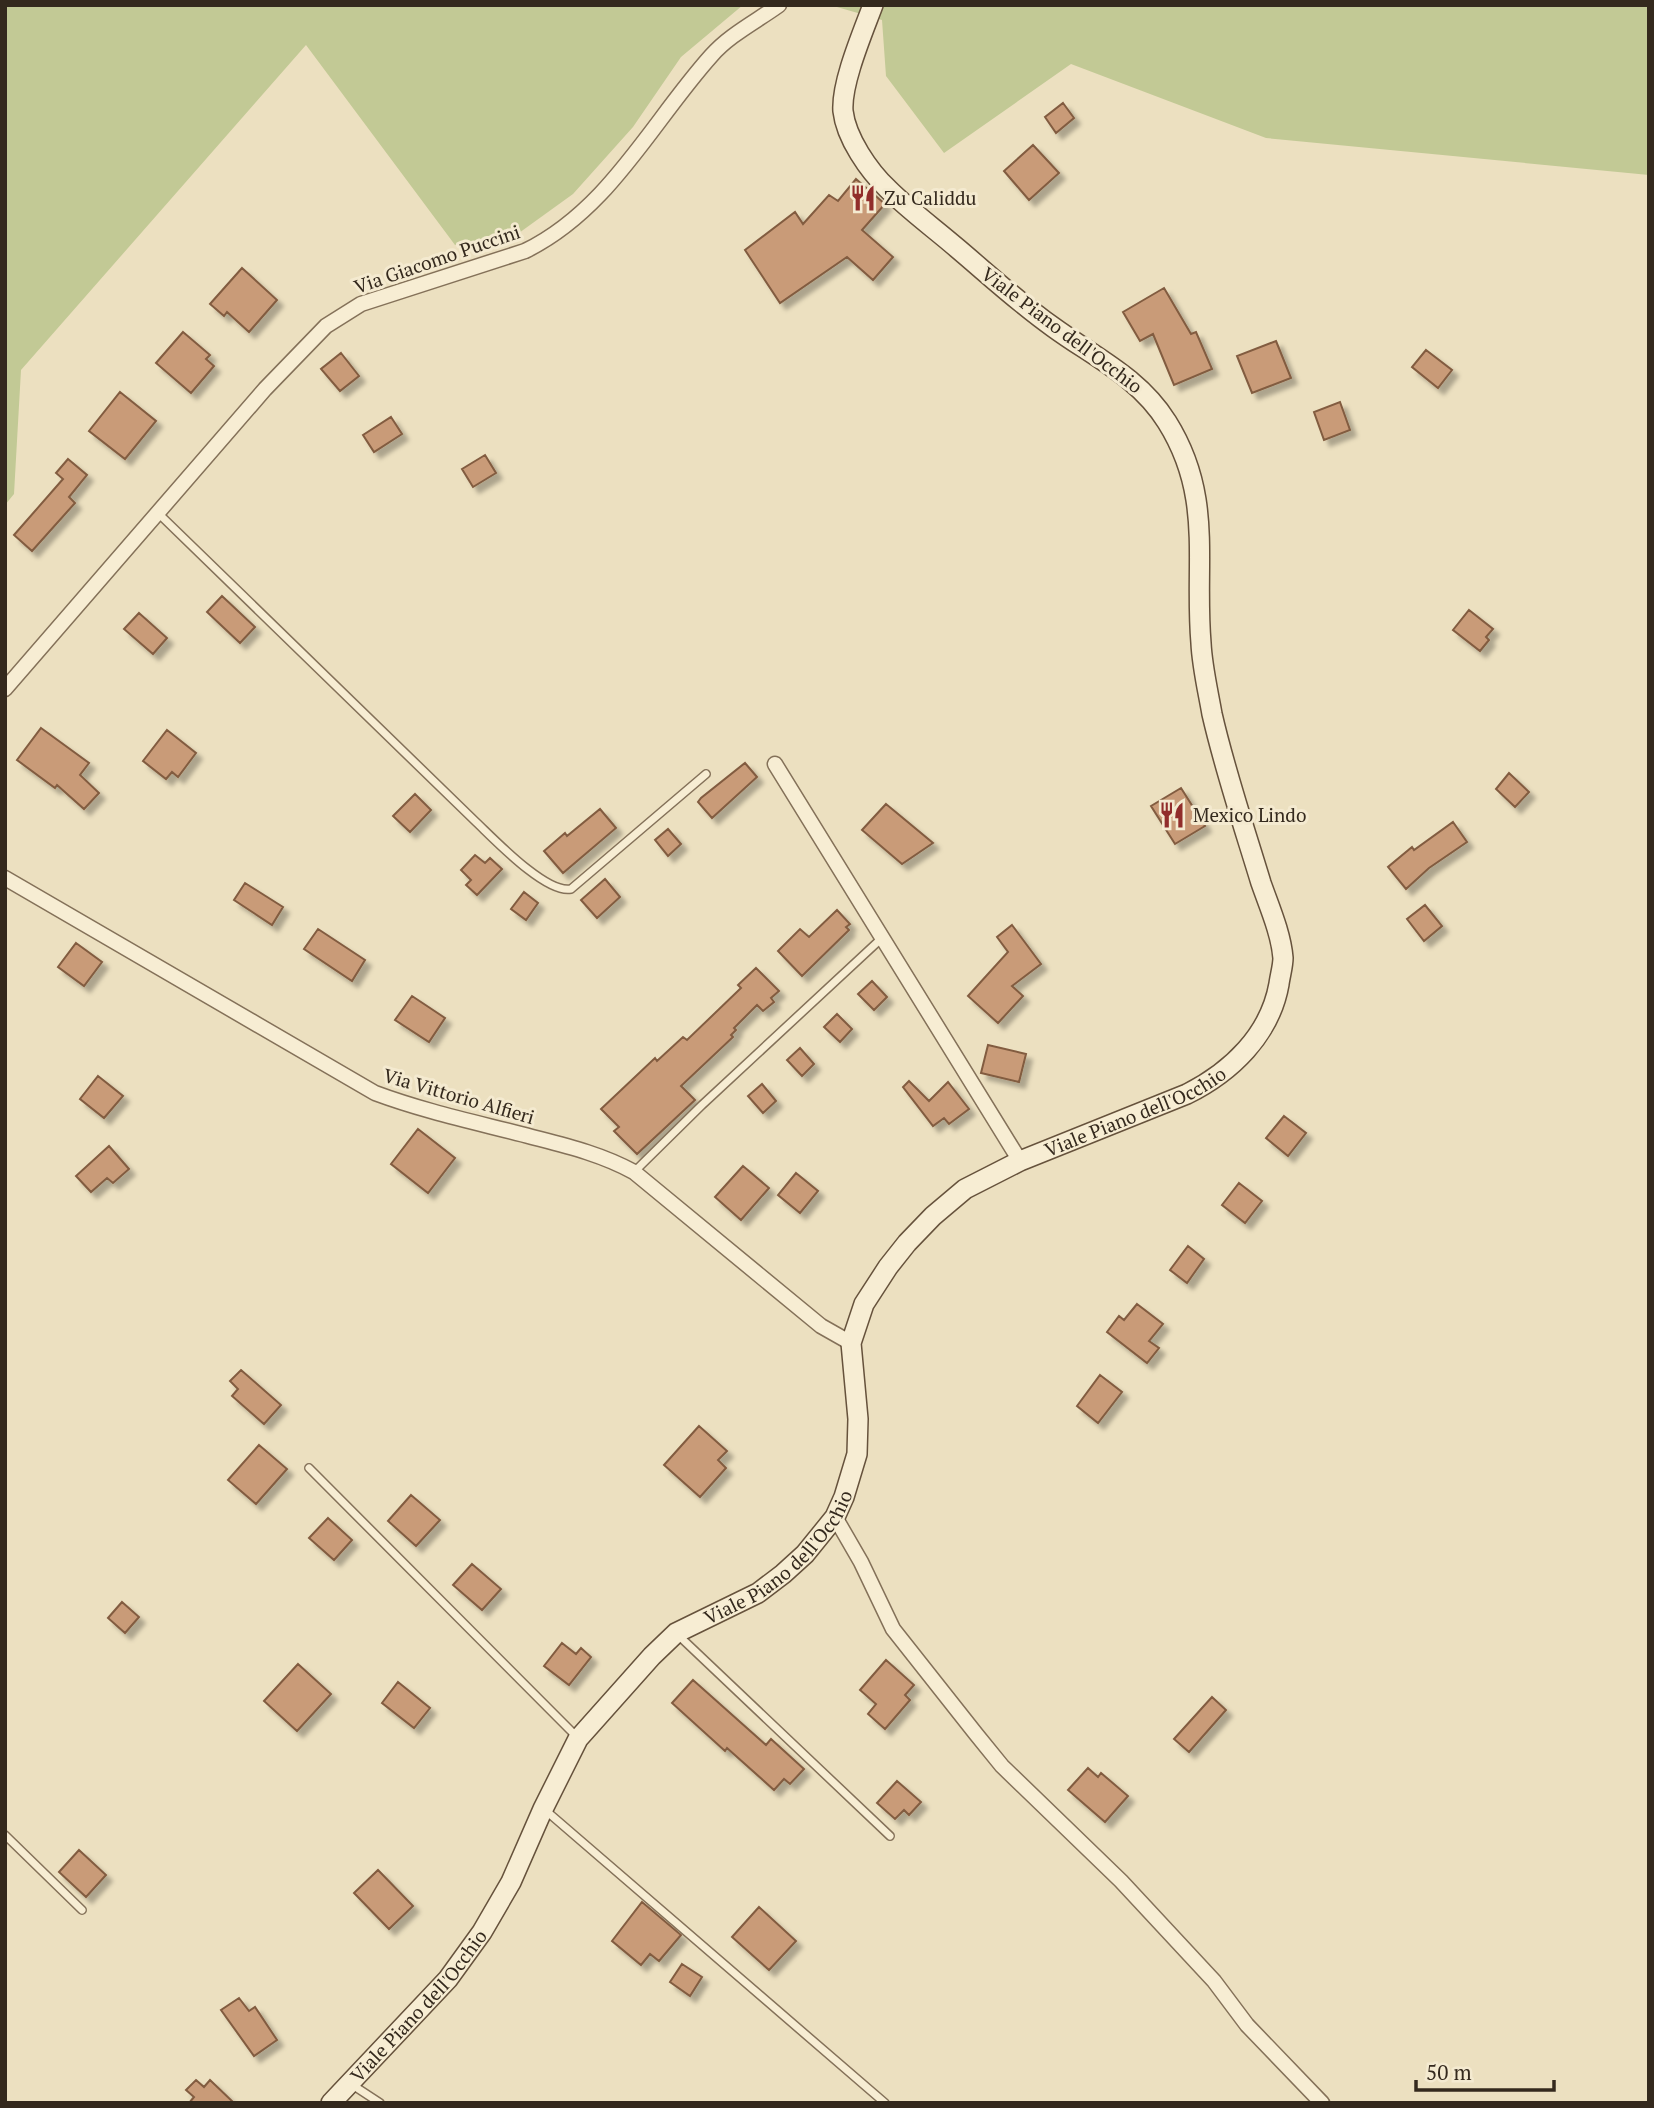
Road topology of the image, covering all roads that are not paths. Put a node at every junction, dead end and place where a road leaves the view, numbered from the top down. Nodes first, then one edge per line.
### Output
1 (779, 5) edge
2 (873, 5) edge
3 (158, 513) junction
4 (5, 689) edge
5 (775, 764) dead end
6 (706, 774) dead end
7 (5, 878) edge
8 (883, 936) junction
9 (1020, 1161) junction
10 (634, 1172) junction
11 (851, 1343) junction
12 (309, 1468) dead end
13 (835, 1517) junction
14 (676, 1633) junction
15 (579, 1739) junction
16 (544, 1809) junction
17 (5, 1835) edge
18 (890, 1836) dead end
19 (82, 1910) dead end
20 (349, 2083) junction
21 (331, 2103) edge
22 (380, 2103) edge
23 (885, 2103) edge
24 (1322, 2103) edge

1 - 3 street, Via Giacomo Puccini
2 - 9 main road, Viale Piano dell'Occhio
3 - 4 street, Via Giacomo Puccini
3 - 6 lane
5 - 8 street
7 - 10 street, Via Vittorio Alfieri
8 - 9 street
8 - 10 lane
9 - 11 main road, Viale Piano dell'Occhio
10 - 11 street, Via Vittorio Alfieri
11 - 13 main road, Viale Piano dell'Occhio
12 - 15 lane
13 - 14 main road, Viale Piano dell'Occhio
13 - 24 street
14 - 15 main road, Viale Piano dell'Occhio
14 - 18 lane
15 - 16 main road, Viale Piano dell'Occhio
16 - 20 main road, Viale Piano dell'Occhio
16 - 23 lane
17 - 19 lane
20 - 21 main road, Viale Piano dell'Occhio
20 - 22 lane

